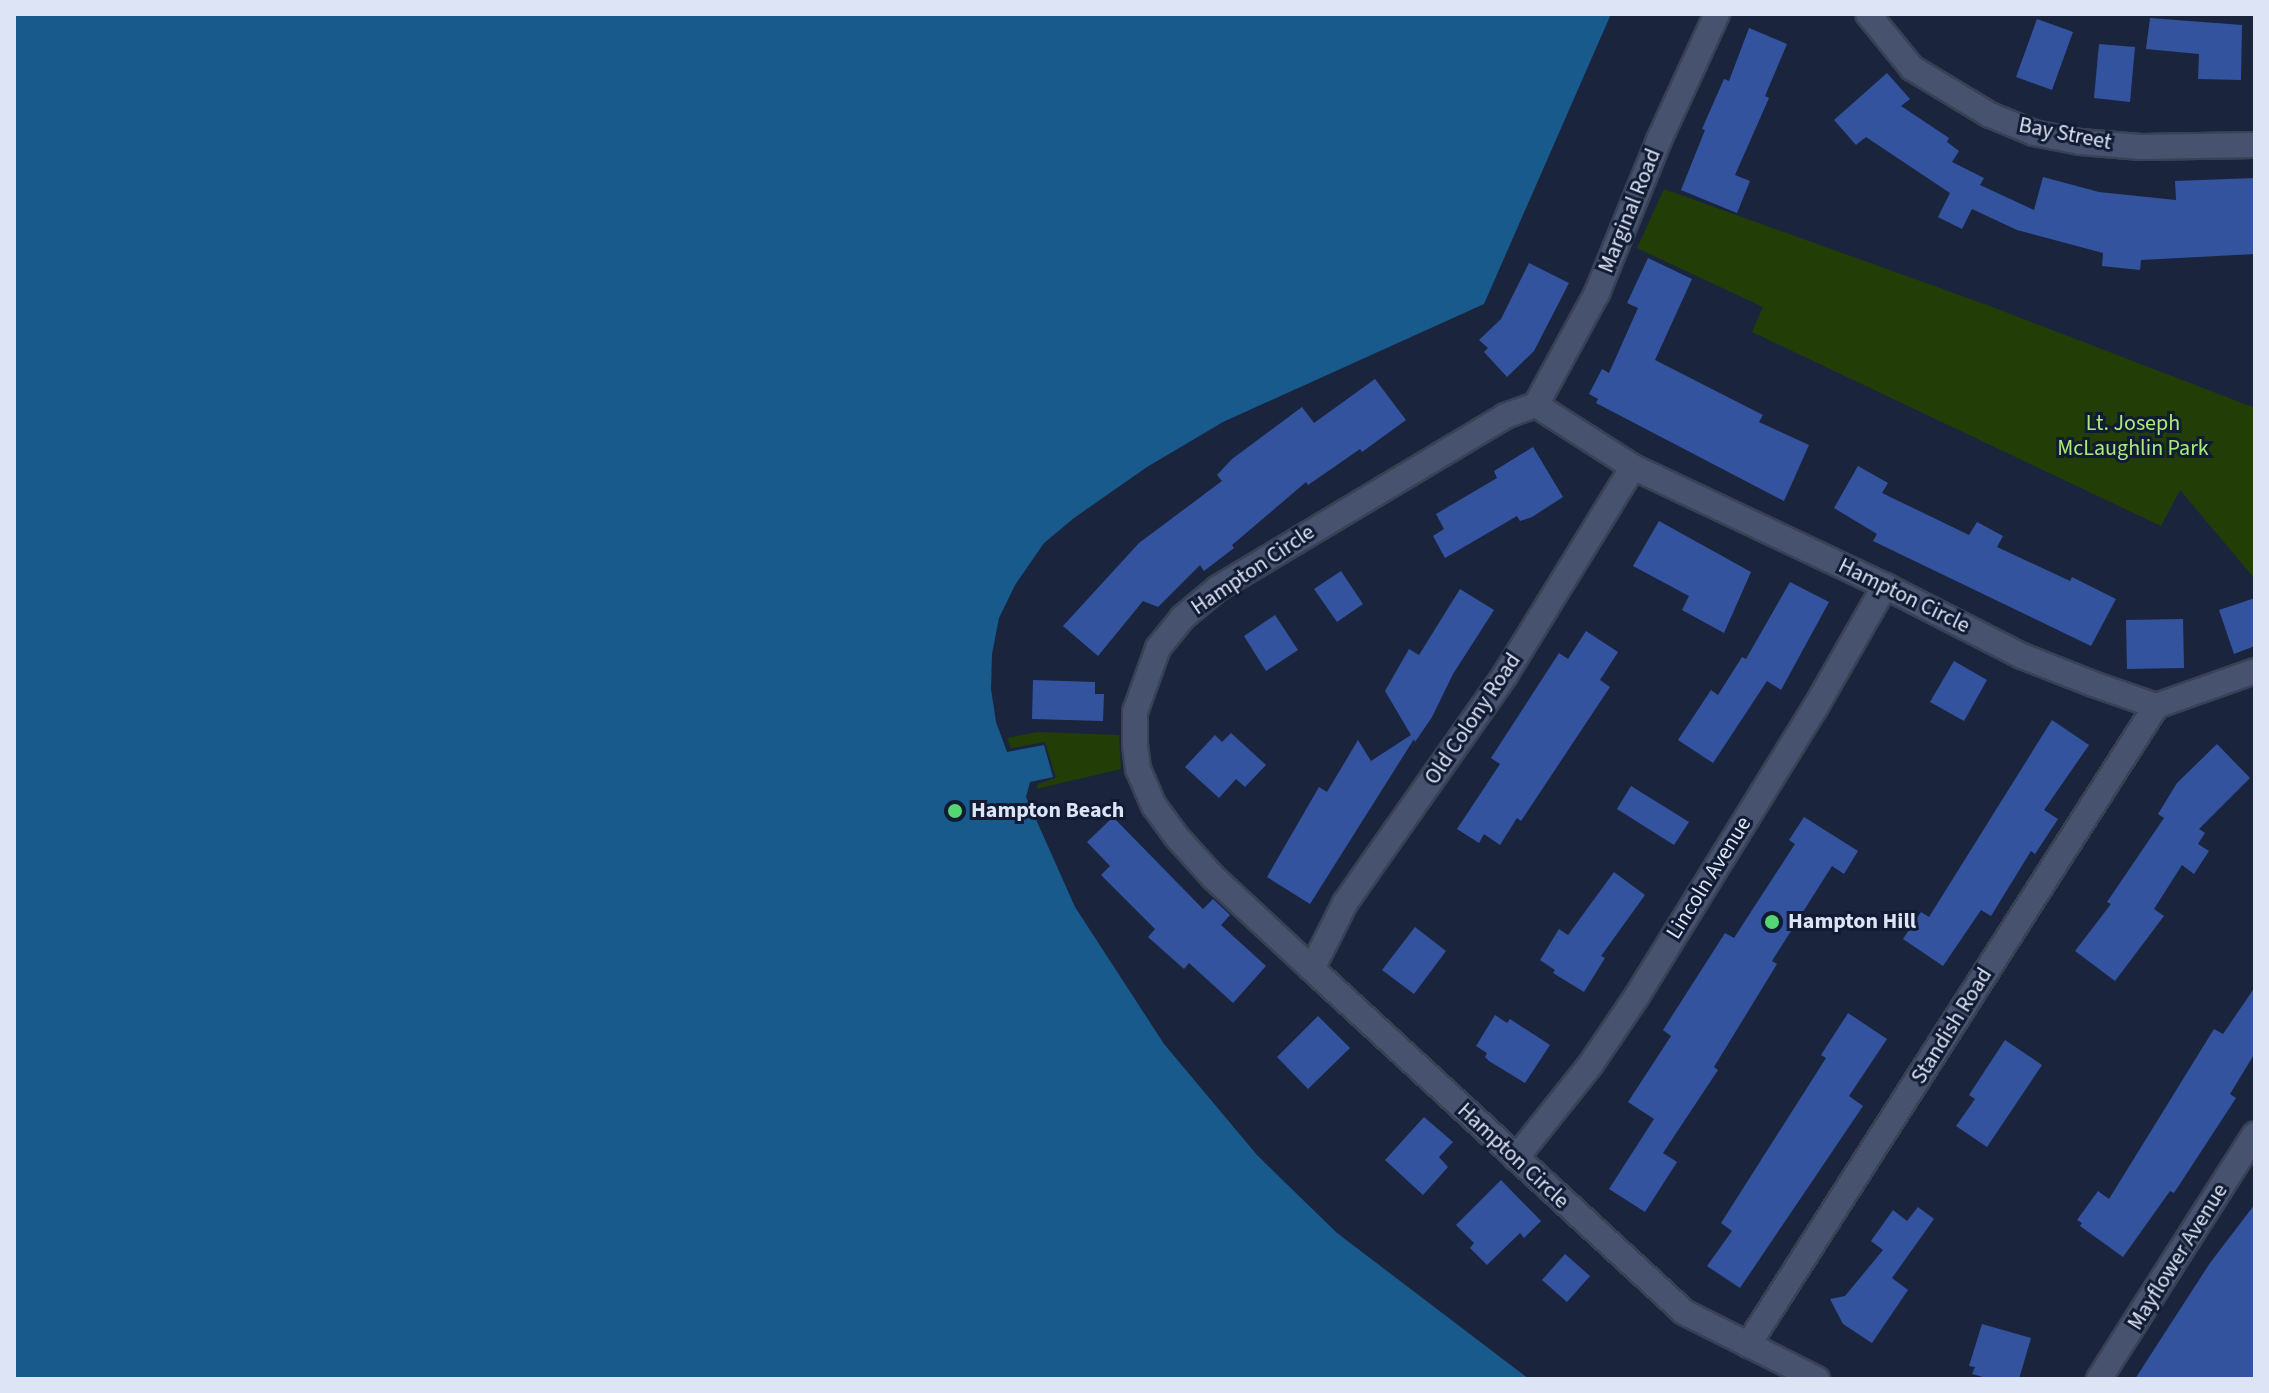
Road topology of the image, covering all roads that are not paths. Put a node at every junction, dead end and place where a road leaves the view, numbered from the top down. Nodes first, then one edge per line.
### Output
1 (1717, 14) edge
2 (1879, 18) edge
3 (2255, 145) edge
4 (1536, 405) junction
5 (1633, 467) junction
6 (1885, 586) junction
7 (2255, 671) edge
8 (2156, 706) junction
9 (1312, 969) junction
10 (2255, 1134) edge
11 (1516, 1158) junction
12 (1748, 1345) junction
13 (1817, 1379) edge
14 (2099, 1379) edge

1 - 4 street, Marginal Road
2 - 3 street, Bay Street
4 - 5 street, Hampton Circle
4 - 9 street, Hampton Circle
5 - 6 street, Hampton Circle
5 - 9 street, Old Colony Road
6 - 8 street, Hampton Circle
6 - 11 street, Lincoln Avenue
7 - 8 street
8 - 12 street, Standish Road
9 - 11 street, Hampton Circle
10 - 14 street, Mayflower Avenue
11 - 12 street, Hampton Circle
12 - 13 street, Hampton Circle

